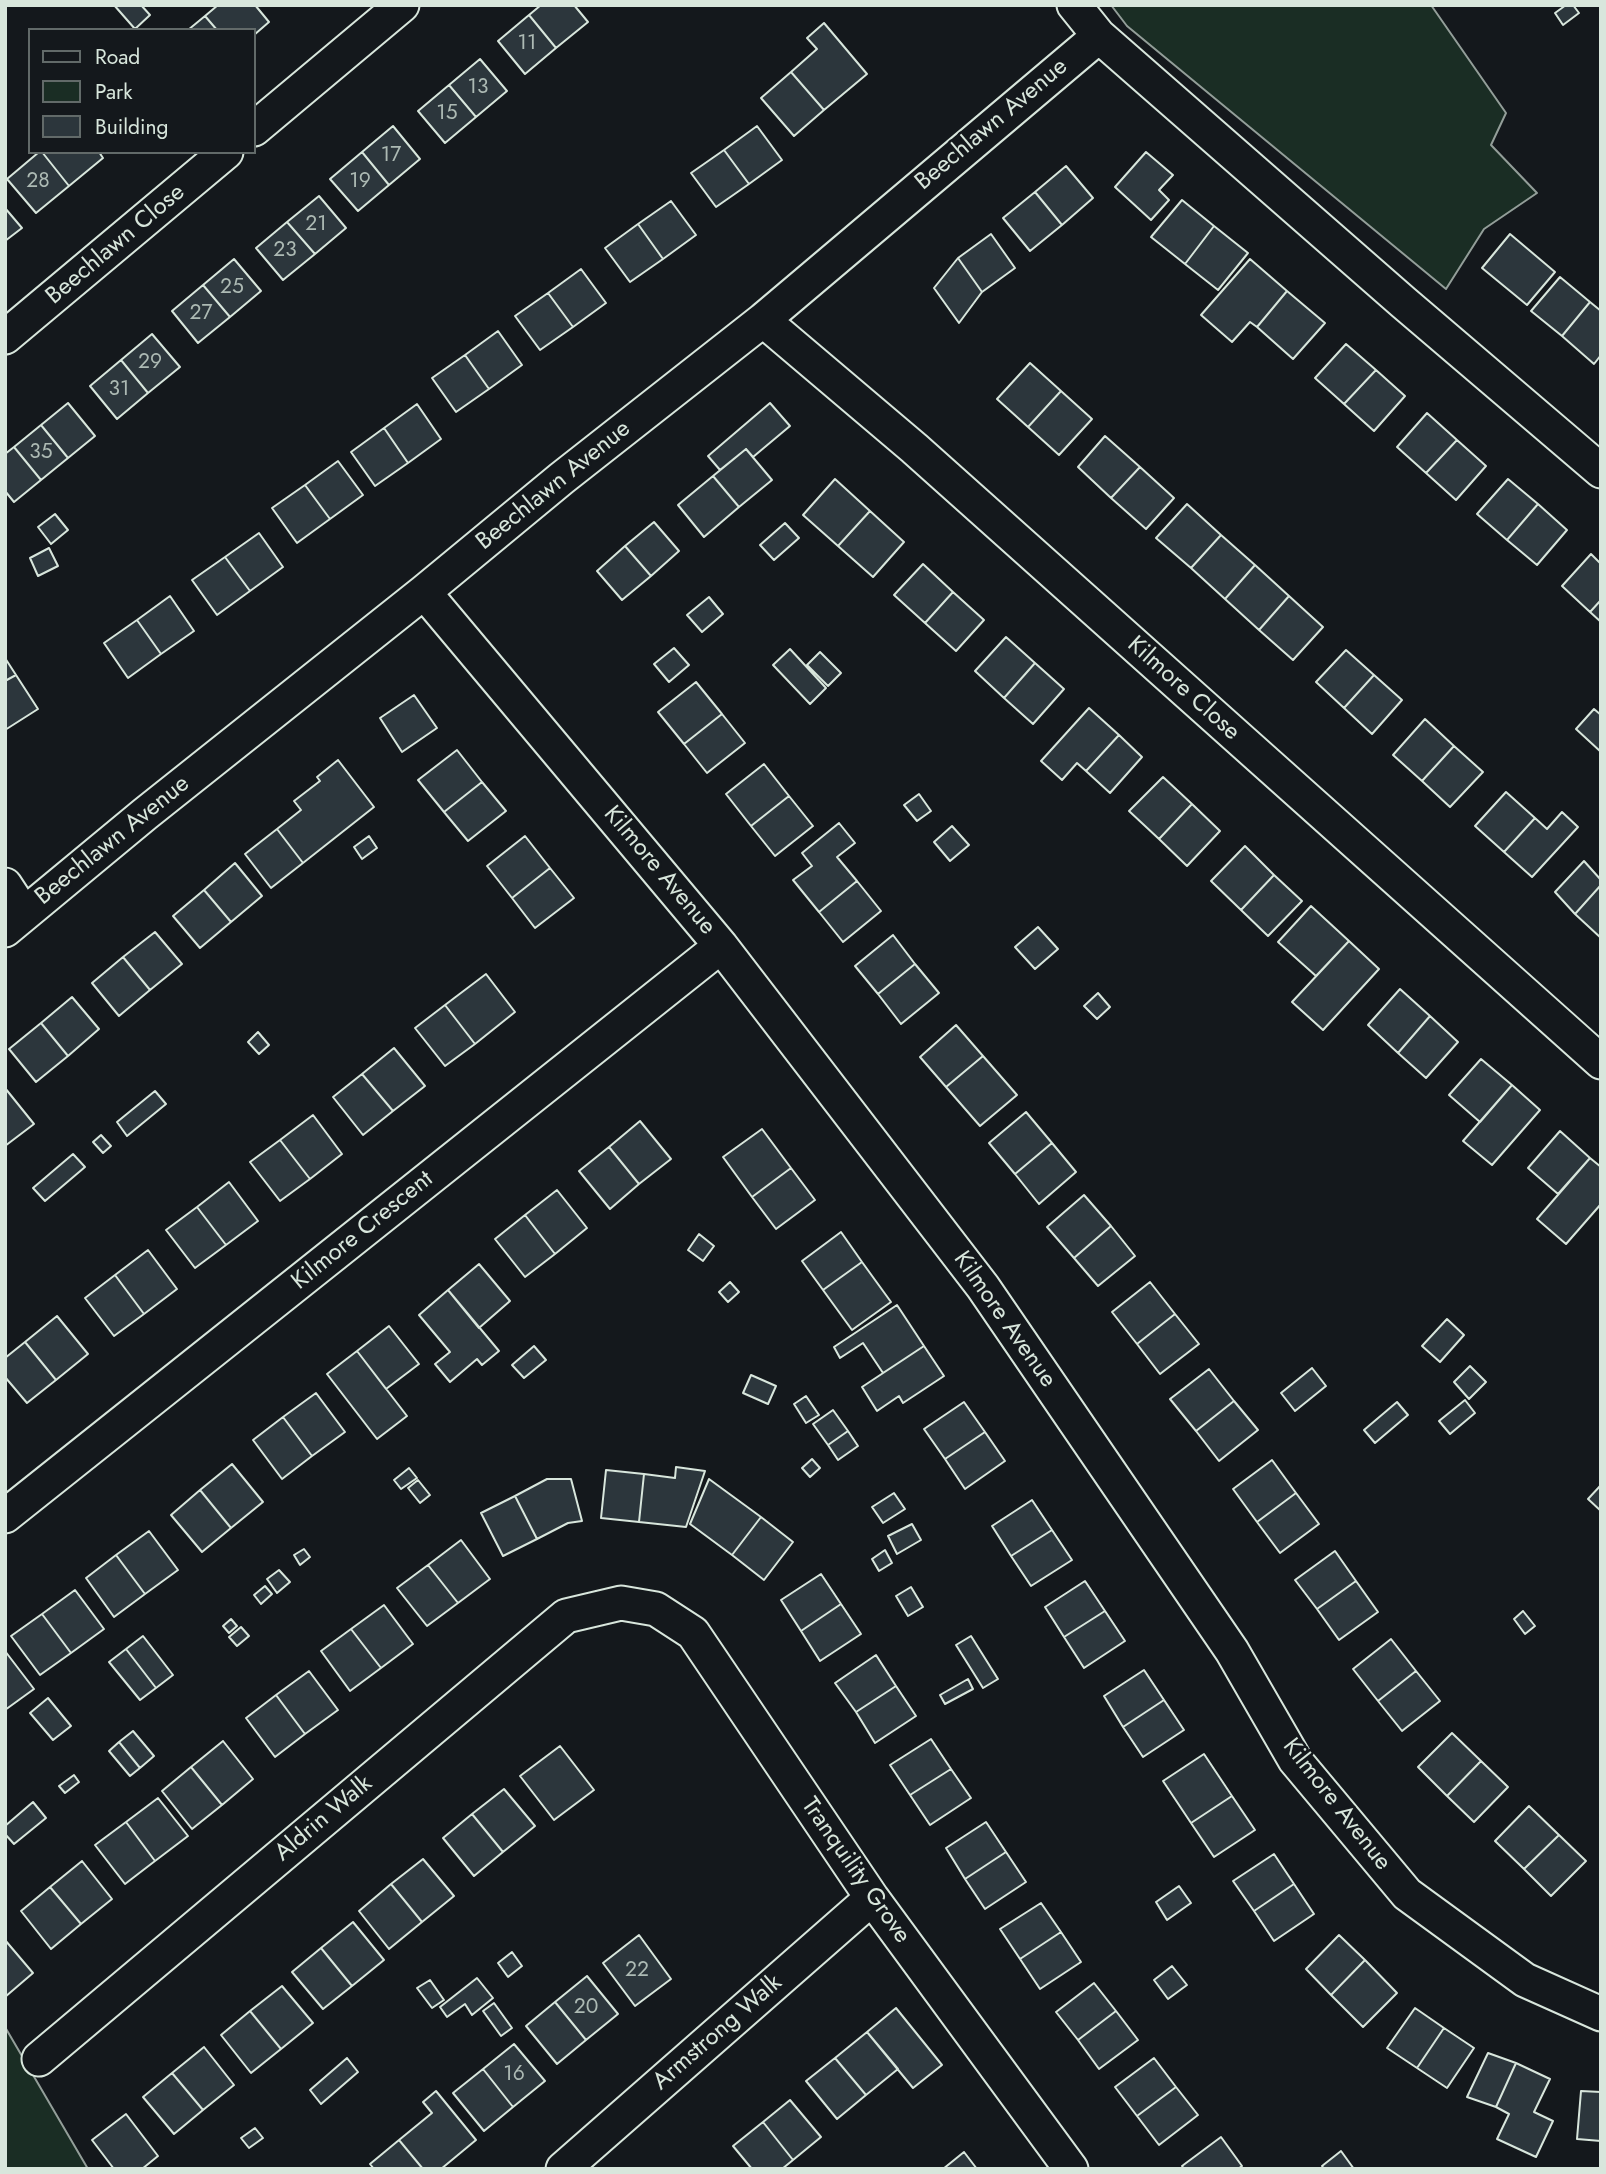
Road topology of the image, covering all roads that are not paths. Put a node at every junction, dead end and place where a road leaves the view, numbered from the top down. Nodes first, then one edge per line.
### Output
1 (402, 5) edge
2 (1074, 5) edge
3 (1099, 36) junction
4 (256, 127) edge
5 (224, 154) edge
6 (763, 320) junction
7 (5, 337) edge
8 (1601, 471) edge
9 (424, 592) junction
10 (5, 885) edge
11 (15, 922) edge
12 (721, 946) junction
13 (1601, 1062) edge
14 (5, 1516) edge
15 (621, 1604) joint
16 (873, 1898) junction
17 (1601, 2014) edge
18 (38, 2059) dead end
19 (563, 2169) edge
20 (1071, 2169) edge

1 - 4 street
2 - 3 street
3 - 6 street, Beechlawn Avenue
3 - 8 street
5 - 7 street, Beechlawn Close
6 - 9 street, Beechlawn Avenue
6 - 13 street, Kilmore Close
9 - 11 street, Beechlawn Avenue
9 - 12 street, Kilmore Avenue
10 - 11 street
12 - 14 street, Kilmore Crescent
12 - 17 street, Kilmore Avenue
15 - 16 street, Tranquility Grove
15 - 18 street, Aldrin Walk
16 - 19 street, Armstrong Walk
16 - 20 street, Tranquility Grove

